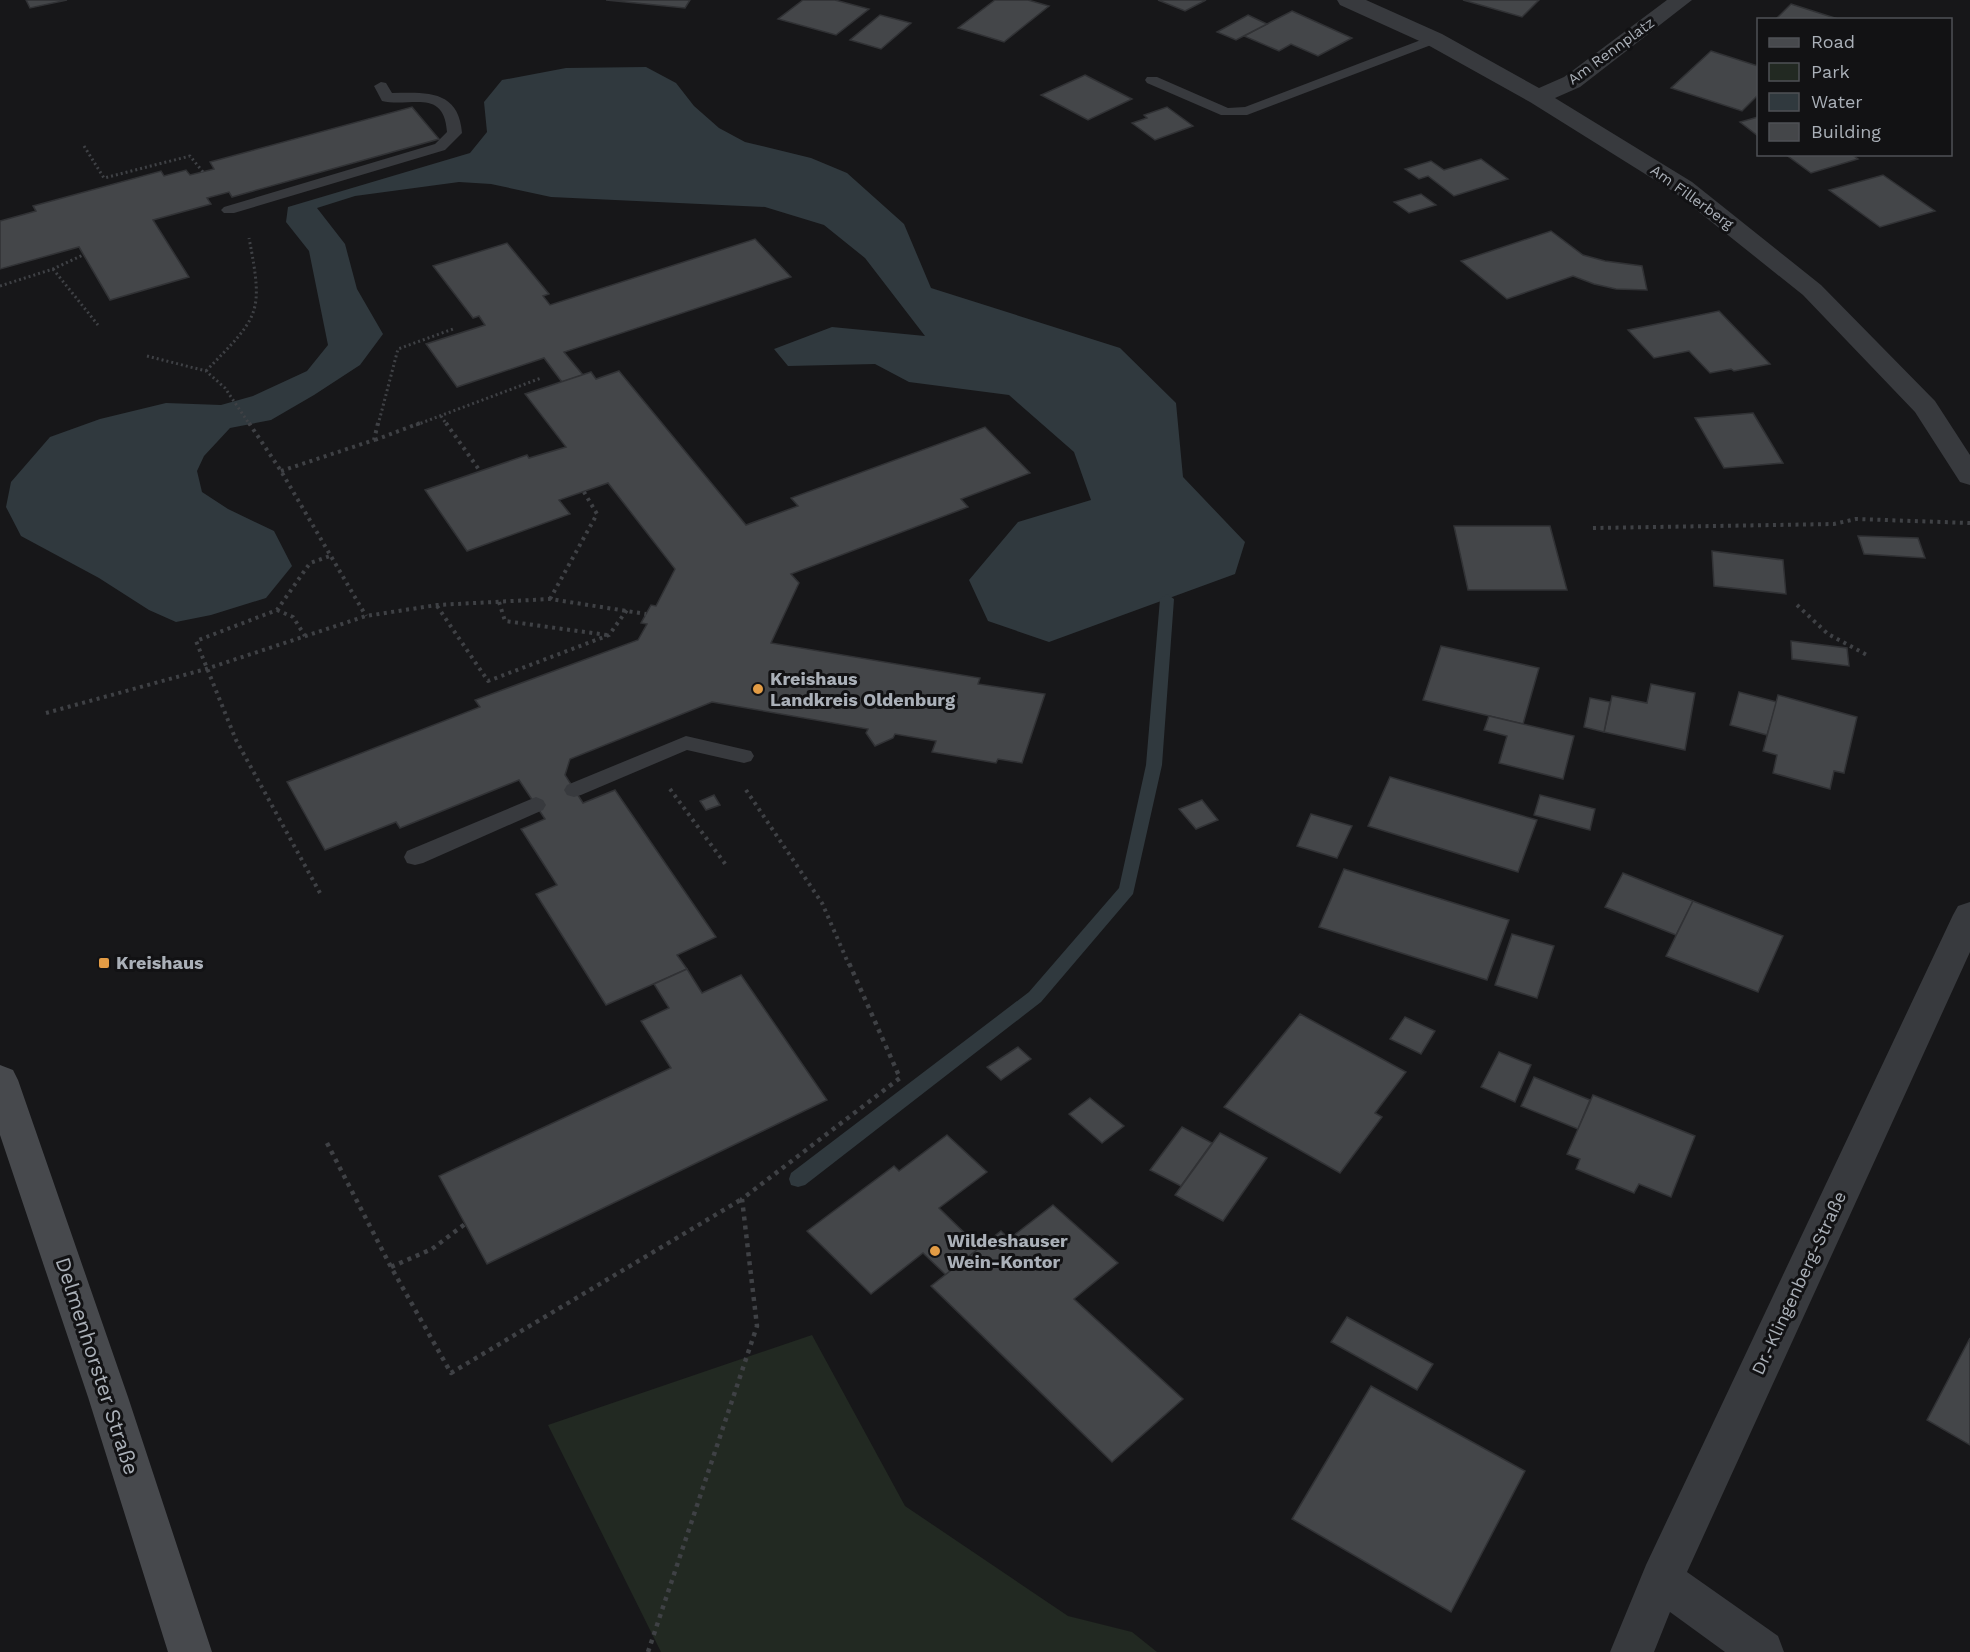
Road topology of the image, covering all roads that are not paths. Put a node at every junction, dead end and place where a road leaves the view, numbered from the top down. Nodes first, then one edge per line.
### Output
1 (1348, 0) edge
2 (1681, 0) edge
3 (1434, 39) junction
4 (1152, 80) dead end
5 (381, 86) dead end
6 (1538, 97) junction
7 (229, 210) road end
8 (1970, 476) edge
9 (744, 756) road end
10 (574, 790) dead end
11 (536, 805) dead end
12 (415, 857) dead end
13 (1970, 915) edge
14 (0, 1080) edge
15 (1661, 1580) junction
16 (190, 1652) edge
17 (1632, 1652) edge
18 (1762, 1652) edge

1 - 3 street, Am Fillerberg
2 - 6 street, Am Rennplatz
3 - 4 lane
3 - 6 street, Am Fillerberg
5 - 7 lane
6 - 8 street, Am Fillerberg
9 - 10 lane
11 - 12 lane
13 - 15 street, Dr.-Klingenberg-Straße
14 - 16 main road, Delmenhorster Straße
15 - 17 street, Dr.-Klingenberg-Straße
15 - 18 street

